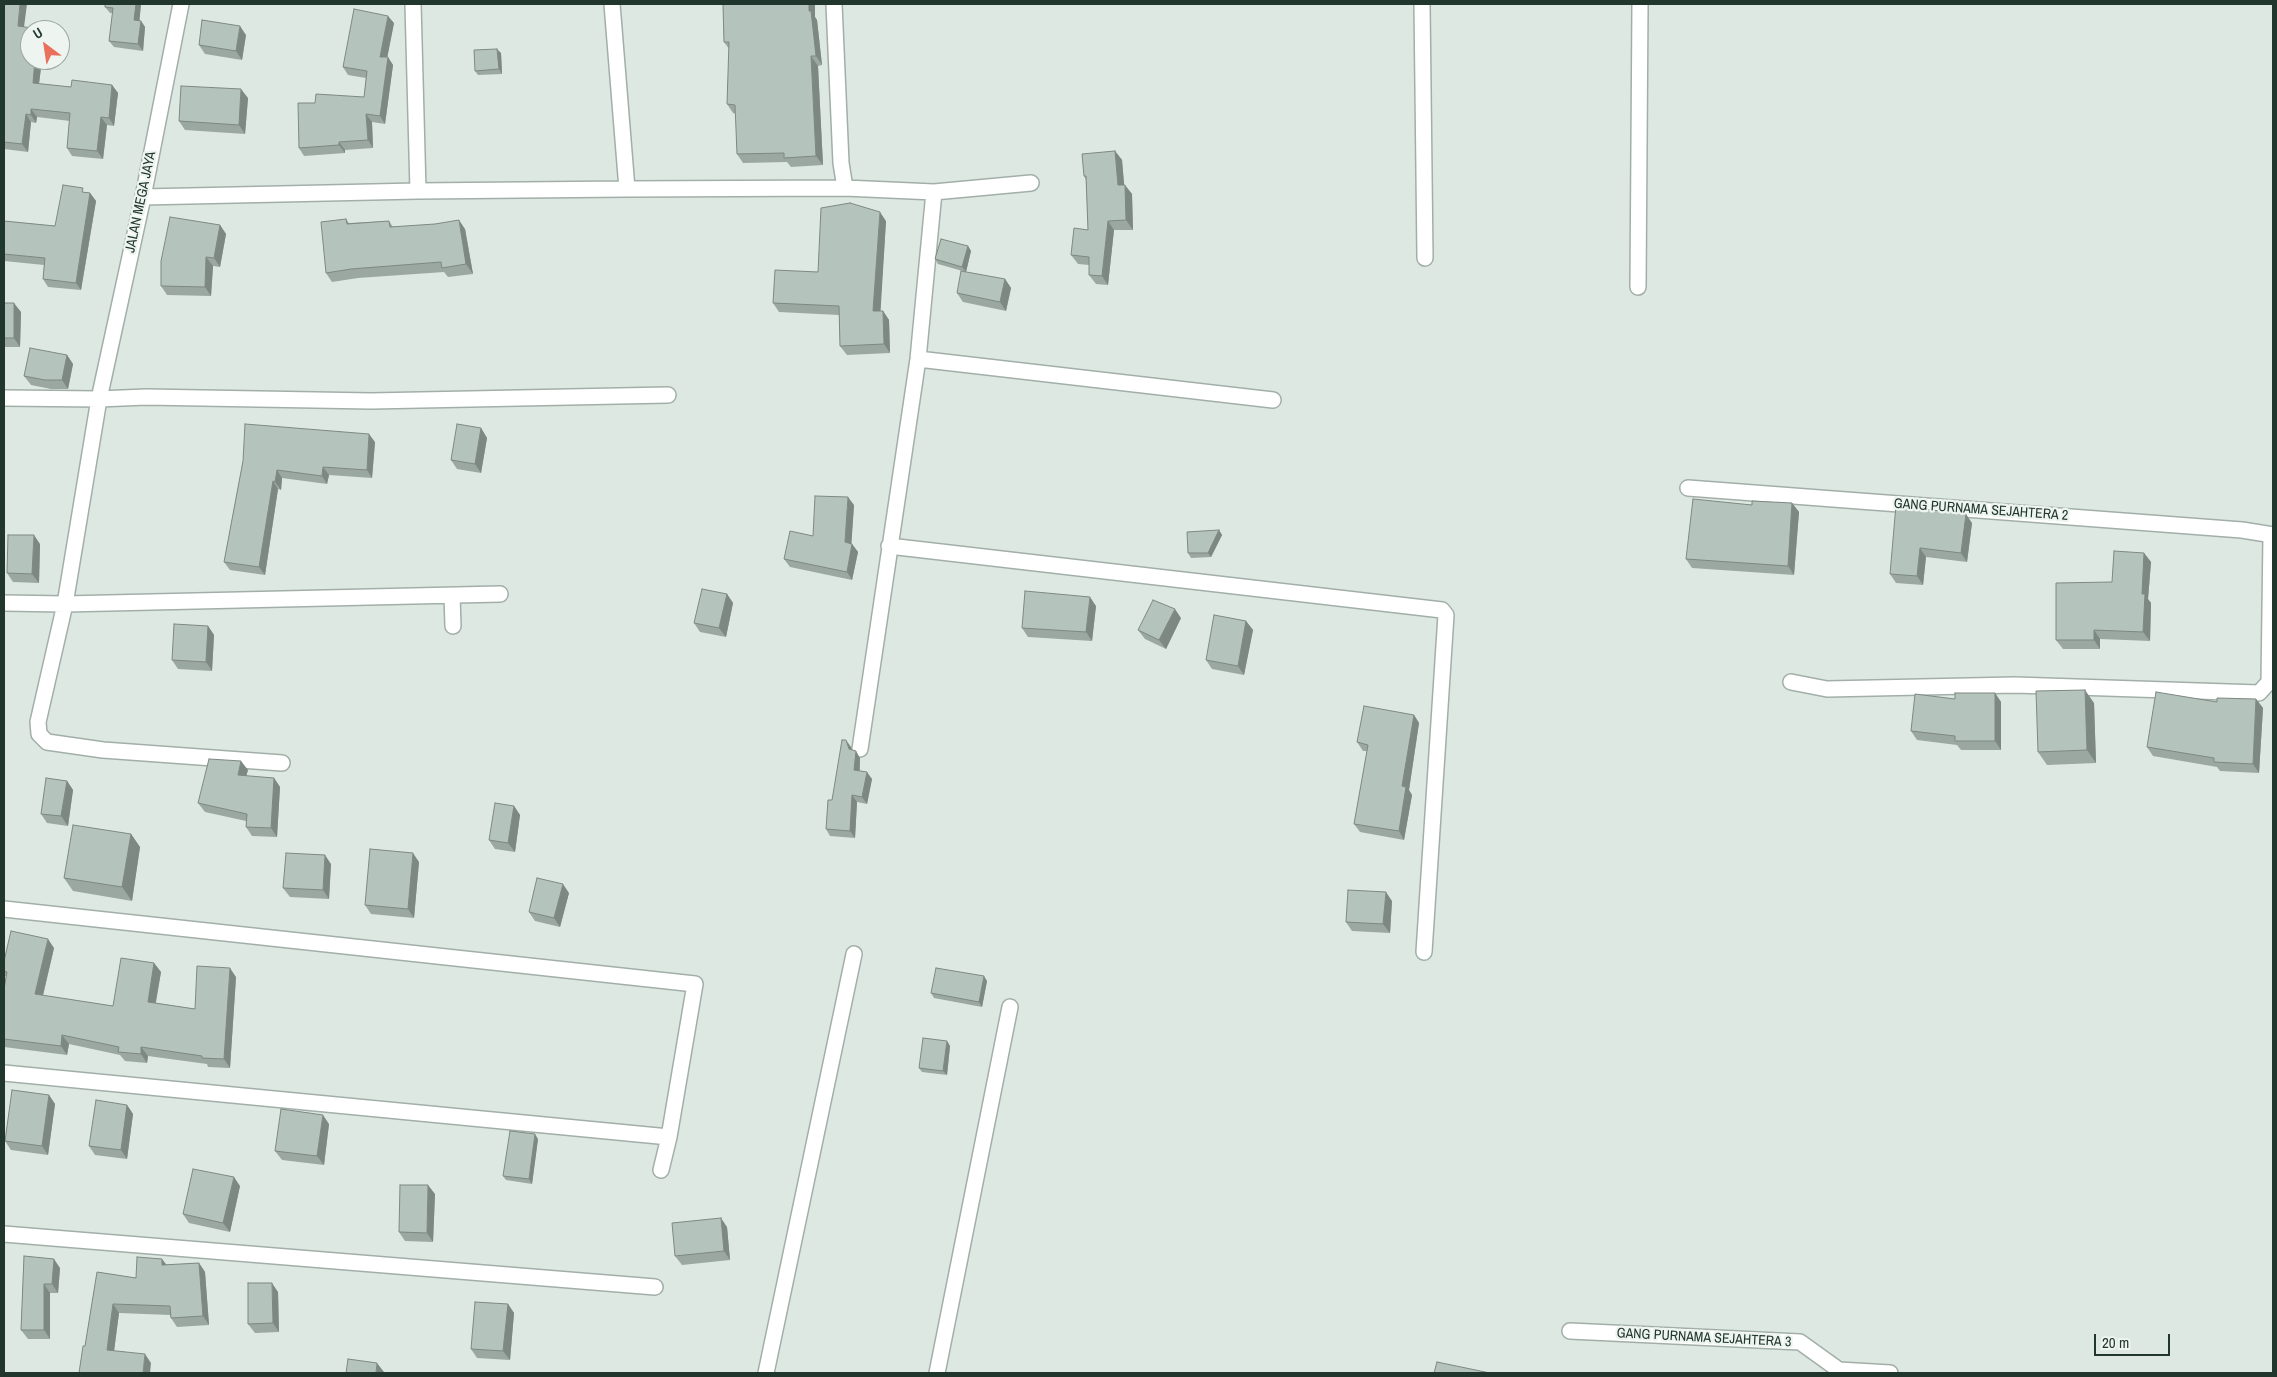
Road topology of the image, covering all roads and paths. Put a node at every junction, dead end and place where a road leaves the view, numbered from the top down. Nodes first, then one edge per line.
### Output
1 (180, 4) edge
2 (412, 4) edge
3 (612, 4) edge
4 (834, 4) edge
5 (1422, 4) edge
6 (1640, 4) edge
7 (1031, 184) dead end
8 (845, 188) junction
9 (627, 189) junction
10 (418, 191) junction
11 (934, 192) junction
12 (143, 197) junction
13 (1425, 258) dead end
14 (1638, 287) dead end
15 (918, 359) junction
16 (668, 396) dead end
17 (4, 398) edge
18 (99, 399) junction
19 (1272, 400) dead end
20 (1688, 488) dead end
21 (2272, 535) edge
22 (889, 546) junction
23 (500, 594) dead end
24 (452, 596) junction
25 (4, 603) edge
26 (65, 604) junction
27 (453, 626) dead end
28 (1791, 682) dead end
29 (860, 749) dead end
30 (282, 762) dead end
31 (4, 909) edge
32 (1424, 952) dead end
33 (854, 954) dead end
34 (1010, 1007) dead end
35 (4, 1073) edge
36 (669, 1137) junction
37 (661, 1170) dead end
38 (4, 1234) edge
39 (654, 1287) dead end
40 (1570, 1331) dead end
41 (766, 1373) edge
42 (937, 1373) edge
43 (1890, 1373) edge

1 - 12 street, JALAN MEGA JAYA
2 - 10 street
3 - 9 street
4 - 8 street
5 - 13 street
6 - 14 street
7 - 11 street
8 - 9 street
8 - 11 street
9 - 10 street
10 - 12 street
11 - 15 street
12 - 18 street, JALAN MEGA JAYA
15 - 19 street
15 - 22 street
16 - 18 street
17 - 18 street
18 - 26 street, JALAN MEGA JAYA
20 - 21 street, GANG PURNAMA SEJAHTERA 2
21 - 28 street
22 - 29 street
22 - 32 street
23 - 24 street
24 - 26 street
24 - 27 street
25 - 26 street
26 - 30 street, JALAN MEGA JAYA
31 - 36 street
33 - 41 street
34 - 42 street
35 - 36 street
36 - 37 street
38 - 39 street
40 - 43 street, GANG PURNAMA SEJAHTERA 3

